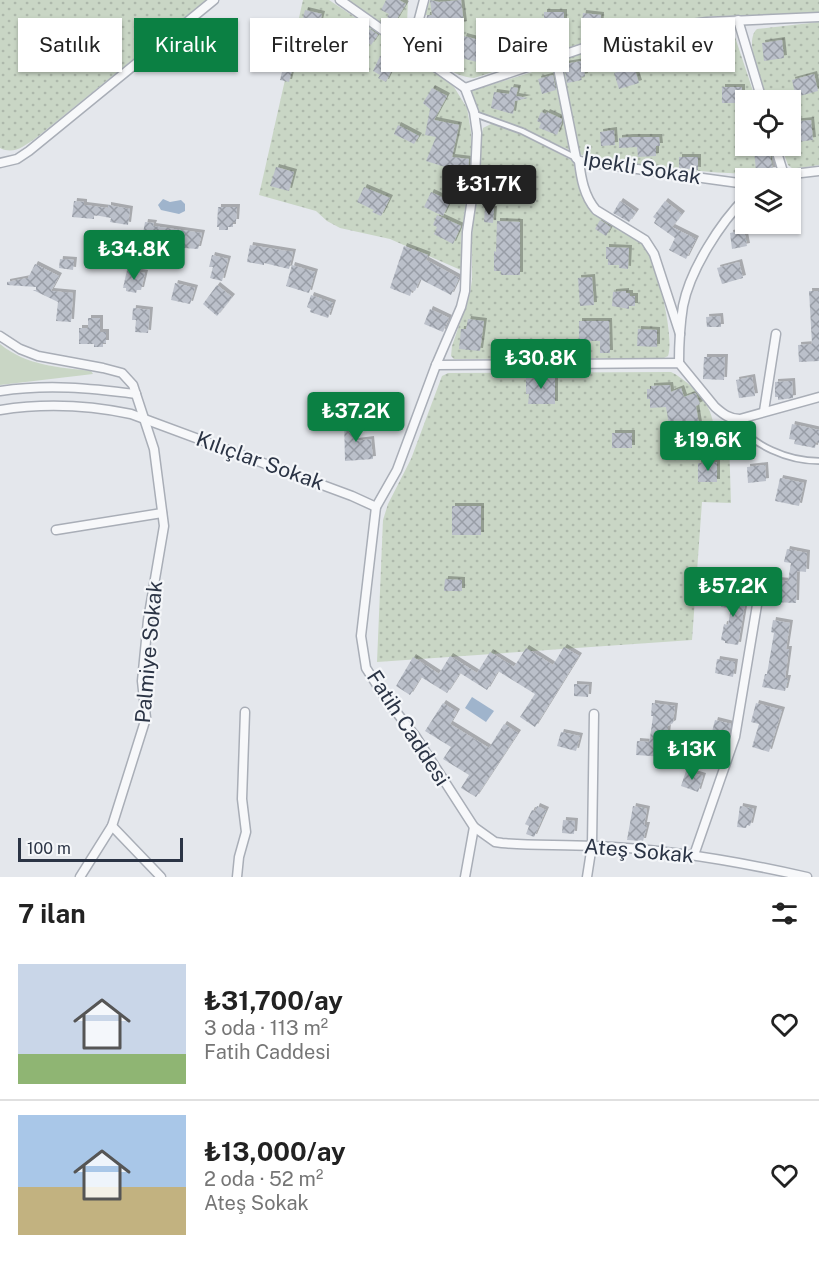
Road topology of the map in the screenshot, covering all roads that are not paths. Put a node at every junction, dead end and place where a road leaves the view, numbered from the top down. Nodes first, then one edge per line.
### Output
1 (214, 0) edge
2 (340, 0) edge
3 (424, 0) edge
4 (819, 17) edge
5 (419, 18) edge
6 (738, 20) junction
7 (381, 29) edge
8 (569, 54) edge
9 (442, 72) edge
10 (514, 72) edge
11 (559, 72) edge
12 (465, 88) junction
13 (759, 90) edge
14 (475, 114) junction
15 (577, 160) junction
16 (0, 163) edge
17 (819, 171) edge
18 (801, 174) edge
19 (735, 182) edge
20 (735, 210) edge
21 (680, 334) junction
22 (776, 334) dead end
23 (0, 336) edge
24 (679, 363) junction
25 (436, 364) junction
26 (0, 391) edge
27 (136, 394) junction
28 (819, 397) edge
29 (0, 410) edge
30 (764, 411) junction
31 (143, 417) junction
32 (734, 419) junction
33 (819, 462) edge
34 (376, 507) junction
35 (162, 513) junction
36 (56, 530) dead end
37 (762, 575) dead end
38 (245, 712) dead end
39 (594, 714) dead end
40 (112, 826) junction
41 (474, 827) junction
42 (592, 845) junction
43 (694, 855) junction
44 (80, 877) edge
45 (161, 877) edge
46 (237, 877) edge
47 (465, 877) edge
48 (587, 877) edge
49 (807, 877) edge

1 - 16 street
2 - 7 street
3 - 5 street
4 - 6 street
6 - 8 street
6 - 13 street
9 - 12 street
10 - 12 street
11 - 15 street
12 - 14 street, Fatih Caddesi
14 - 15 lane, İpekli Sokak
14 - 25 street, Fatih Caddesi
15 - 19 street, İpekli Sokak
15 - 21 street
17 - 18 street
20 - 21 street
21 - 24 street
22 - 30 street
23 - 27 street
24 - 25 street
24 - 32 street
25 - 34 street, Fatih Caddesi
26 - 27 street
27 - 31 street, Palmiye Sokak
28 - 30 street
29 - 31 street, Kılıçlar Sokak
30 - 32 street
31 - 34 street, Kılıçlar Sokak
31 - 35 street, Palmiye Sokak
32 - 33 lane
34 - 41 street, Fatih Caddesi
35 - 36 street
35 - 40 street, Palmiye Sokak
37 - 43 street
38 - 46 street
39 - 42 street
40 - 44 street, Palmiye Sokak
40 - 45 street
41 - 42 street, Ateş Sokak
41 - 47 street
42 - 43 street, Ateş Sokak
42 - 48 street
43 - 49 street, Ateş Sokak

